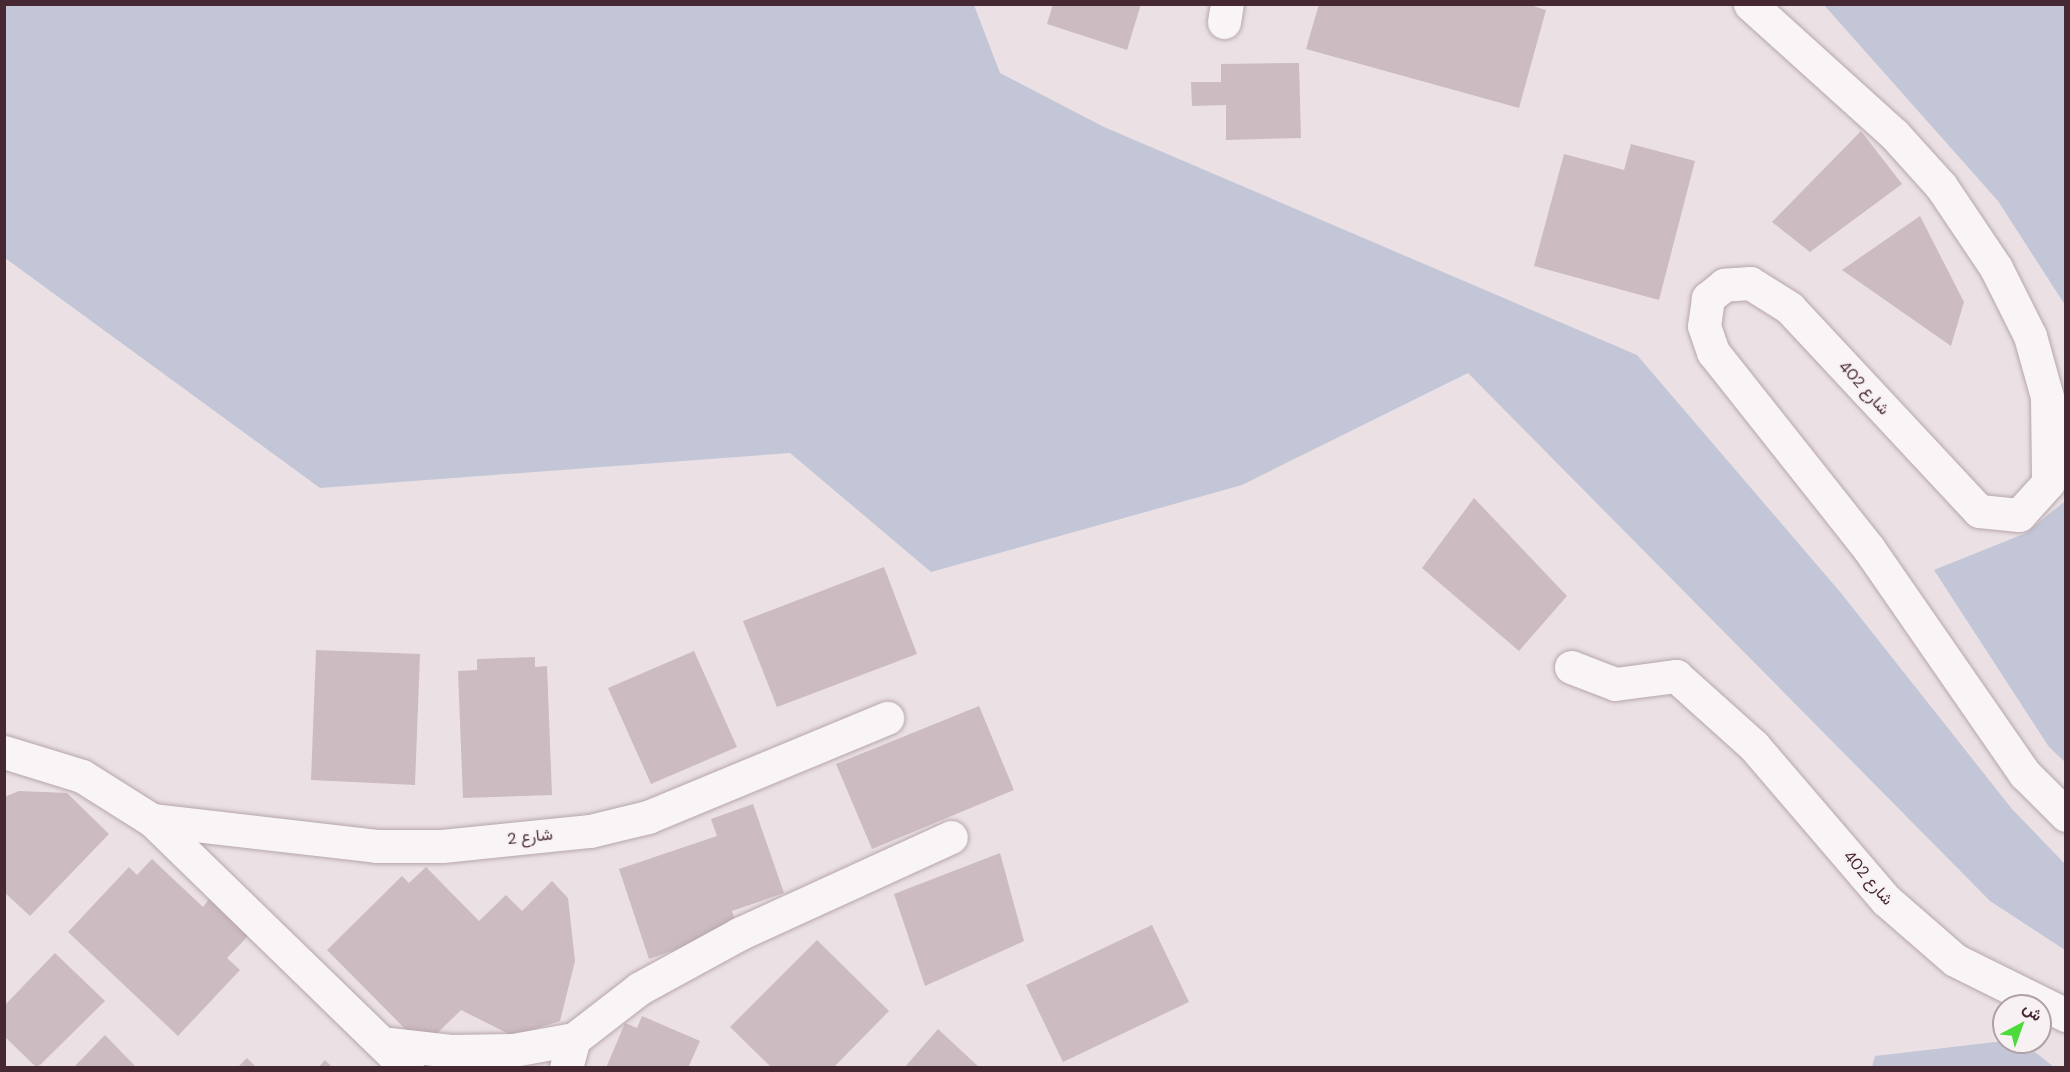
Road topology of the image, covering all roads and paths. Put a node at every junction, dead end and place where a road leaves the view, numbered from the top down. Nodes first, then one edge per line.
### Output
1 (1750, 4) edge
2 (1571, 668) dead end
3 (887, 718) dead end
4 (4, 752) edge
5 (2066, 815) edge
6 (152, 820) junction
7 (951, 837) dead end
8 (2066, 1015) edge
9 (570, 1053) edge
10 (398, 1056) edge

1 - 5 street, شارع 402
2 - 8 street, شارع 402
3 - 6 street, شارع 2
4 - 6 street
6 - 10 street
7 - 9 street
9 - 10 street

